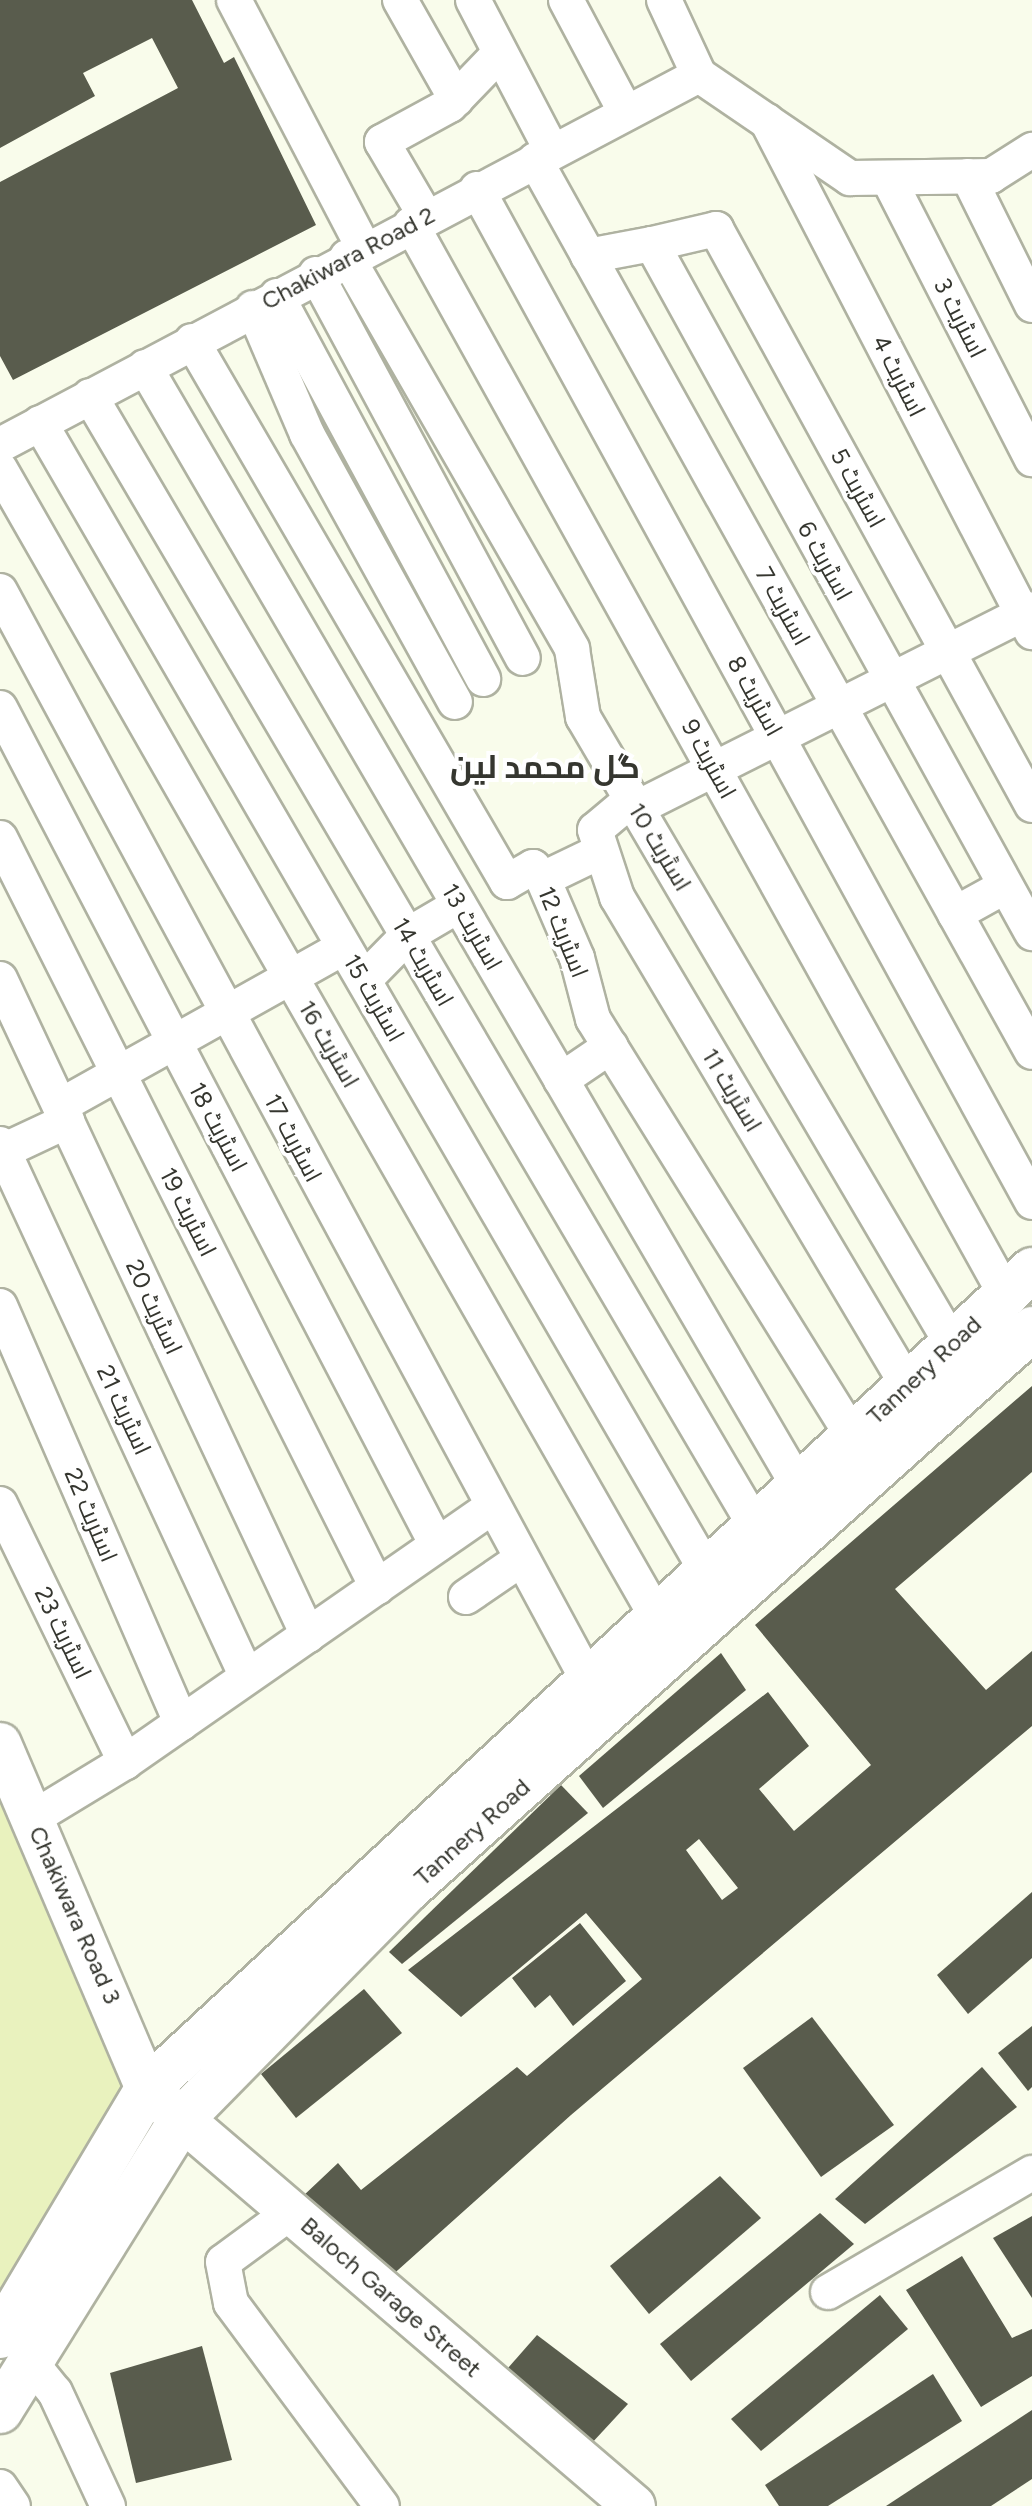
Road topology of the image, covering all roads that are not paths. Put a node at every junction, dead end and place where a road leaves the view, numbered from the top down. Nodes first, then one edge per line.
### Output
1 (234, 0) edge
2 (400, 0) edge
3 (473, 0) edge
4 (566, 0) edge
5 (664, 0) edge
6 (500, 53) junction
7 (699, 75) junction
8 (456, 99) junction
9 (626, 113) junction
10 (767, 121) junction
11 (1032, 150) edge
12 (543, 156) junction
13 (968, 176) junction
14 (888, 178) junction
15 (477, 189) junction
16 (419, 220) junction
17 (652, 244) junction
18 (356, 253) junction
19 (588, 256) junction
20 (316, 274) junction
21 (265, 302) junction
22 (1032, 305) edge
23 (192, 341) junction
24 (145, 367) junction
25 (90, 396) junction
26 (40, 423) junction
27 (0, 445) edge
28 (1032, 459) edge
29 (0, 469) edge
30 (0, 591) edge
31 (1029, 618) edge
32 (947, 651) junction
33 (523, 658) dead end
34 (483, 679) dead end
35 (891, 680) junction
36 (455, 702) dead end
37 (840, 706) junction
38 (0, 708) edge
39 (778, 737) junction
40 (714, 770) junction
41 (635, 804) junction
42 (1032, 805) edge
43 (0, 838) edge
44 (599, 852) junction
45 (543, 879) junction
46 (507, 882) junction
47 (1004, 887) junction
48 (461, 909) junction
49 (955, 914) junction
50 (1032, 933) edge
51 (408, 935) junction
52 (344, 947) junction
53 (291, 978) junction
54 (0, 979) edge
55 (364, 980) junction
56 (227, 1014) junction
57 (176, 1045) junction
58 (611, 1046) junction
59 (1032, 1052) edge
60 (120, 1075) junction
61 (561, 1080) junction
62 (63, 1113) junction
63 (2, 1147) edge
64 (1032, 1202) edge
65 (1019, 1282) edge
66 (0, 1306) edge
67 (1032, 1329) edge
68 (952, 1344) junction
69 (908, 1386) junction
70 (853, 1437) junction
71 (799, 1487) junction
72 (0, 1504) edge
73 (490, 1508) junction
74 (756, 1527) junction
75 (437, 1545) junction
76 (520, 1560) junction
77 (707, 1572) junction
78 (377, 1587) junction
79 (466, 1597) dead end
80 (658, 1619) junction
81 (308, 1635) junction
82 (247, 1677) junction
83 (589, 1682) junction
84 (181, 1723) junction
85 (0, 1744) edge
86 (125, 1762) junction
87 (33, 1818) junction
88 (147, 2089) junction
89 (182, 2119) junction
90 (1032, 2173) edge
91 (291, 2212) junction
92 (828, 2292) dead end
93 (16, 2350) edge
94 (0, 2411) edge
95 (0, 2487) edge
96 (13, 2506) edge
97 (108, 2506) edge
98 (382, 2506) edge
99 (634, 2506) edge

1 - 18 street, اسٹریٹ 10
2 - 8 street
3 - 6 street, اسٹریٹ 7
4 - 9 street
5 - 7 street
6 - 8 street
6 - 12 street, اسٹریٹ 7
7 - 9 street, Chakiwara Road 2
7 - 10 street
8 - 16 street, اسٹریٹ 9
9 - 12 street, Chakiwara Road 2
10 - 14 street
10 - 31 street, اسٹریٹ 4
11 - 13 street
12 - 15 street, Chakiwara Road 2
12 - 19 street, اسٹریٹ 7
13 - 14 street
13 - 22 street
14 - 28 street, اسٹریٹ 3
15 - 16 street, Chakiwara Road 2
15 - 39 street, اسٹریٹ 8
16 - 18 street, Chakiwara Road 2
16 - 40 street, اسٹریٹ 9
17 - 19 street
17 - 32 street, اسٹریٹ 5
17 - 35 street, اسٹریٹ 6
18 - 20 street, Chakiwara Road 2
18 - 41 street, اسٹریٹ 10
19 - 37 street, اسٹریٹ 7
20 - 21 street, Chakiwara Road 2
20 - 33 street
21 - 23 street, Chakiwara Road 2
21 - 34 street
21 - 36 street
23 - 24 street, Chakiwara Road 2
23 - 46 street, اسٹریٹ 12
24 - 25 street, Chakiwara Road 2
24 - 48 street, اسٹریٹ 13
25 - 26 street, Chakiwara Road 2
25 - 51 street, اسٹریٹ 14
26 - 27 street, Chakiwara Road 2
26 - 52 street, اسٹریٹ 15
29 - 53 street, اسٹریٹ 16
30 - 56 street, اسٹریٹ 17
31 - 32 street
32 - 35 street
32 - 42 street, اسٹریٹ 5
35 - 37 street
35 - 47 street, اسٹریٹ 6
37 - 39 street
37 - 49 street, اسٹریٹ 7
38 - 57 street, اسٹریٹ 18
39 - 40 street
39 - 64 street, اسٹریٹ 8
40 - 41 street
40 - 65 street, اسٹریٹ 9
41 - 44 street
41 - 68 street, اسٹریٹ 10
43 - 60 street, اسٹریٹ 19
44 - 45 street
44 - 69 street, اسٹریٹ 11
45 - 46 street, اسٹریٹ 12
45 - 58 street, اسٹریٹ 12
46 - 48 street
47 - 49 street
47 - 50 street, اسٹریٹ 6
48 - 51 street
48 - 61 street, اسٹریٹ 13
49 - 59 street, اسٹریٹ 7
51 - 55 street
51 - 74 street, اسٹریٹ 14
52 - 53 street
52 - 55 street, اسٹریٹ 15
53 - 56 street
53 - 80 street, اسٹریٹ 16
54 - 62 street, اسٹریٹ 20
55 - 77 street, اسٹریٹ 15
56 - 57 street
56 - 73 street, اسٹریٹ 17
57 - 60 street
57 - 75 street, اسٹریٹ 18
58 - 61 street
58 - 70 street, اسٹریٹ 12
60 - 62 street
60 - 78 street, اسٹریٹ 19
61 - 71 street, اسٹریٹ 13
62 - 63 street
62 - 81 street, اسٹریٹ 20
63 - 82 street, اسٹریٹ 21
65 - 68 main road, Tannery Road
66 - 84 street, اسٹریٹ 22
67 - 89 main road, Tannery Road
68 - 69 main road, Tannery Road
69 - 70 main road, Tannery Road
70 - 71 main road, Tannery Road
71 - 74 main road, Tannery Road
72 - 86 street, اسٹریٹ 23
73 - 75 street
73 - 76 street, اسٹریٹ 17
74 - 77 main road, Tannery Road
75 - 78 street
76 - 79 street
76 - 83 street, اسٹریٹ 17
77 - 80 main road, Tannery Road
78 - 81 street
80 - 83 main road, Tannery Road
81 - 82 street
82 - 84 street
83 - 88 main road, Tannery Road
84 - 86 street
85 - 87 street, Chakiwara Road 3
86 - 87 street
87 - 88 street, Chakiwara Road 3
88 - 89 street, Baloch Garage Street
88 - 93 main road, Tannery Road
89 - 91 street, Baloch Garage Street
89 - 93 main road, Tannery Road
90 - 92 street
91 - 98 street
91 - 99 street, Baloch Garage Street
93 - 94 main road, Tannery Road
93 - 97 street
95 - 96 street

